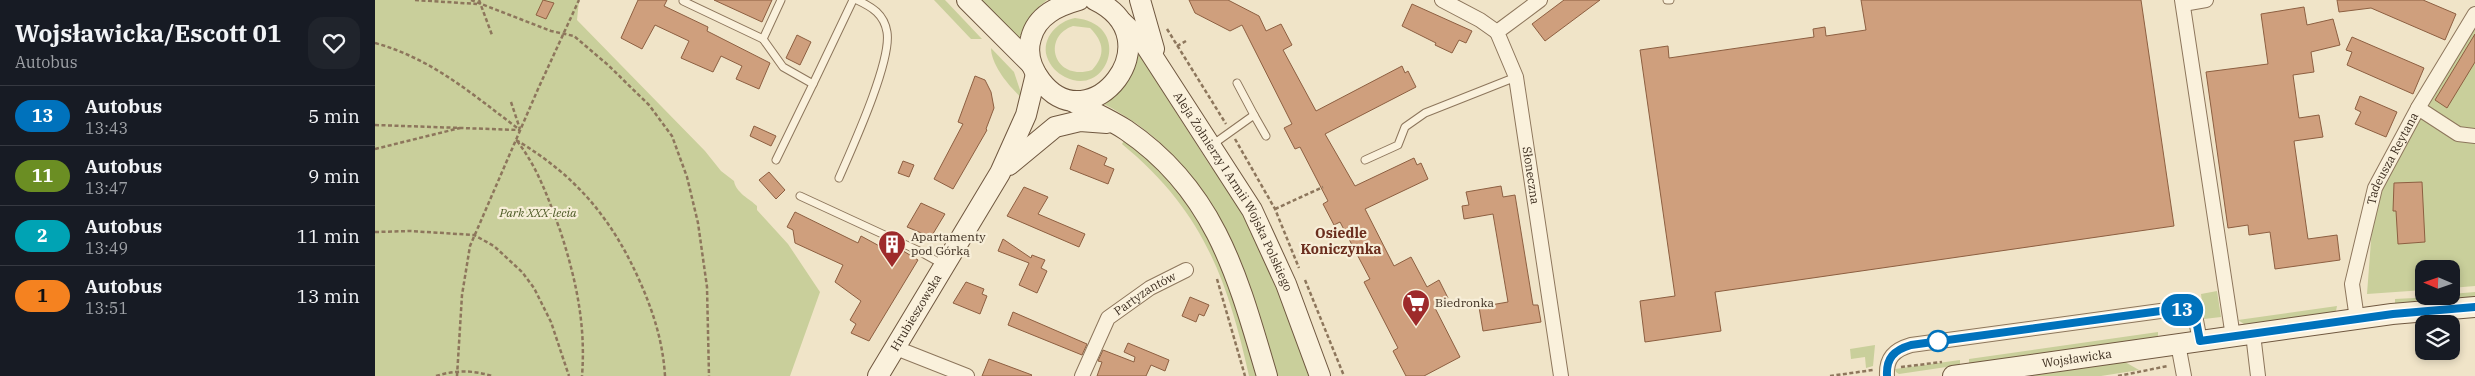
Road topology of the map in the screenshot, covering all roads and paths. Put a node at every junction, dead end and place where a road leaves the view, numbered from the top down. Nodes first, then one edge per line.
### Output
1 (415, 0) edge
2 (471, 0) edge
3 (579, 0) edge
4 (781, 0) edge
5 (853, 0) edge
6 (857, 0) edge
7 (967, 0) edge
8 (1079, 0) edge
9 (1095, 0) edge
10 (1128, 0) edge
11 (1140, 0) edge
12 (1442, 0) edge
13 (1540, 0) edge
14 (2206, 0) edge
15 (683, 1) edge
16 (478, 2) edge
17 (2182, 2) edge
18 (2475, 14) edge
19 (1122, 22) junction
20 (1497, 32) junction
21 (564, 33) junction
22 (492, 36) dead end
23 (763, 39) junction
24 (1186, 41) dead end
25 (375, 43) edge
26 (1177, 46) dead end
27 (1158, 63) junction
28 (1033, 69) junction
29 (1516, 77) junction
30 (1237, 83) dead end
31 (813, 84) junction
32 (1070, 101) junction
33 (511, 102) dead end
34 (2418, 108) junction
35 (1254, 116) junction
36 (1113, 123) junction
37 (375, 125) edge
38 (464, 127) junction
39 (520, 130) junction
40 (1265, 136) dead end
41 (2475, 136) edge
42 (516, 140) junction
43 (1211, 145) junction
44 (375, 149) edge
45 (776, 160) dead end
46 (1365, 160) dead end
47 (1000, 173) junction
48 (839, 178) dead end
49 (1323, 187) dead end
50 (800, 196) dead end
51 (1275, 209) dead end
52 (375, 232) edge
53 (474, 235) junction
54 (945, 266) junction
55 (1187, 270) dead end
56 (1215, 272) dead end
57 (2475, 307) edge
58 (2357, 319) junction
59 (2243, 335) junction
60 (2200, 341) junction
61 (2178, 344) junction
62 (896, 348) junction
63 (457, 371) junction
64 (436, 376) edge
65 (457, 376) edge
66 (491, 376) edge
67 (569, 376) edge
68 (582, 376) edge
69 (665, 376) edge
70 (709, 376) edge
71 (878, 376) edge
72 (967, 376) edge
73 (1082, 376) edge
74 (1245, 376) edge
75 (1267, 376) edge
76 (1320, 376) edge
77 (1561, 376) edge
78 (1887, 376) edge
79 (1953, 376) edge
80 (2184, 376) edge
81 (2258, 376) edge

1 - 16 path
2 - 16 path
3 - 21 path
4 - 23 lane
5 - 31 lane
6 - 48 lane
7 - 28 main road
8 - 28 main road
9 - 19 main road, Aleja Żołnierzy I Armii Wojska Polskiego
10 - 19 main road
11 - 27 main road
12 - 20 street
13 - 20 street
14 - 17 street
15 - 23 lane
16 - 21 path
16 - 22 path
17 - 59 street
18 - 34 street, Tadeusza Reytana
19 - 27 main road, Aleja Żołnierzy I Armii Wojska Polskiego
19 - 32 main road
20 - 29 street, Słoneczna
21 - 39 path
21 - 70 path
23 - 31 lane
24 - 26 path
25 - 39 path
27 - 43 main road, Aleja Żołnierzy I Armii Wojska Polskiego
28 - 32 main road
28 - 47 main road
29 - 46 lane
29 - 77 street, Słoneczna
30 - 35 lane
31 - 45 lane
32 - 36 main road
32 - 47 main road
33 - 39 path
34 - 41 street
34 - 58 street, Tadeusza Reytana
35 - 40 lane
35 - 43 lane
36 - 47 main road
36 - 75 main road
37 - 38 path
38 - 39 path
38 - 44 path
39 - 42 path
42 - 53 path
42 - 68 path
42 - 69 path
43 - 76 main road, Aleja Żołnierzy I Armii Wojska Polskiego
47 - 54 main road, Hrubieszowska
49 - 51 path
50 - 54 lane
52 - 53 path
53 - 63 path
53 - 67 path
54 - 62 main road, Hrubieszowska
55 - 73 street, Partyzantów
56 - 74 path
57 - 58 main road, Wojsławicka
58 - 59 main road, Wojsławicka
59 - 60 main road, Wojsławicka
59 - 81 street
60 - 61 main road, Wojsławicka
60 - 78 street
61 - 79 main road, Wojsławicka
61 - 80 street
62 - 71 main road, Hrubieszowska
62 - 72 street
63 - 64 path
63 - 65 path
63 - 66 path

